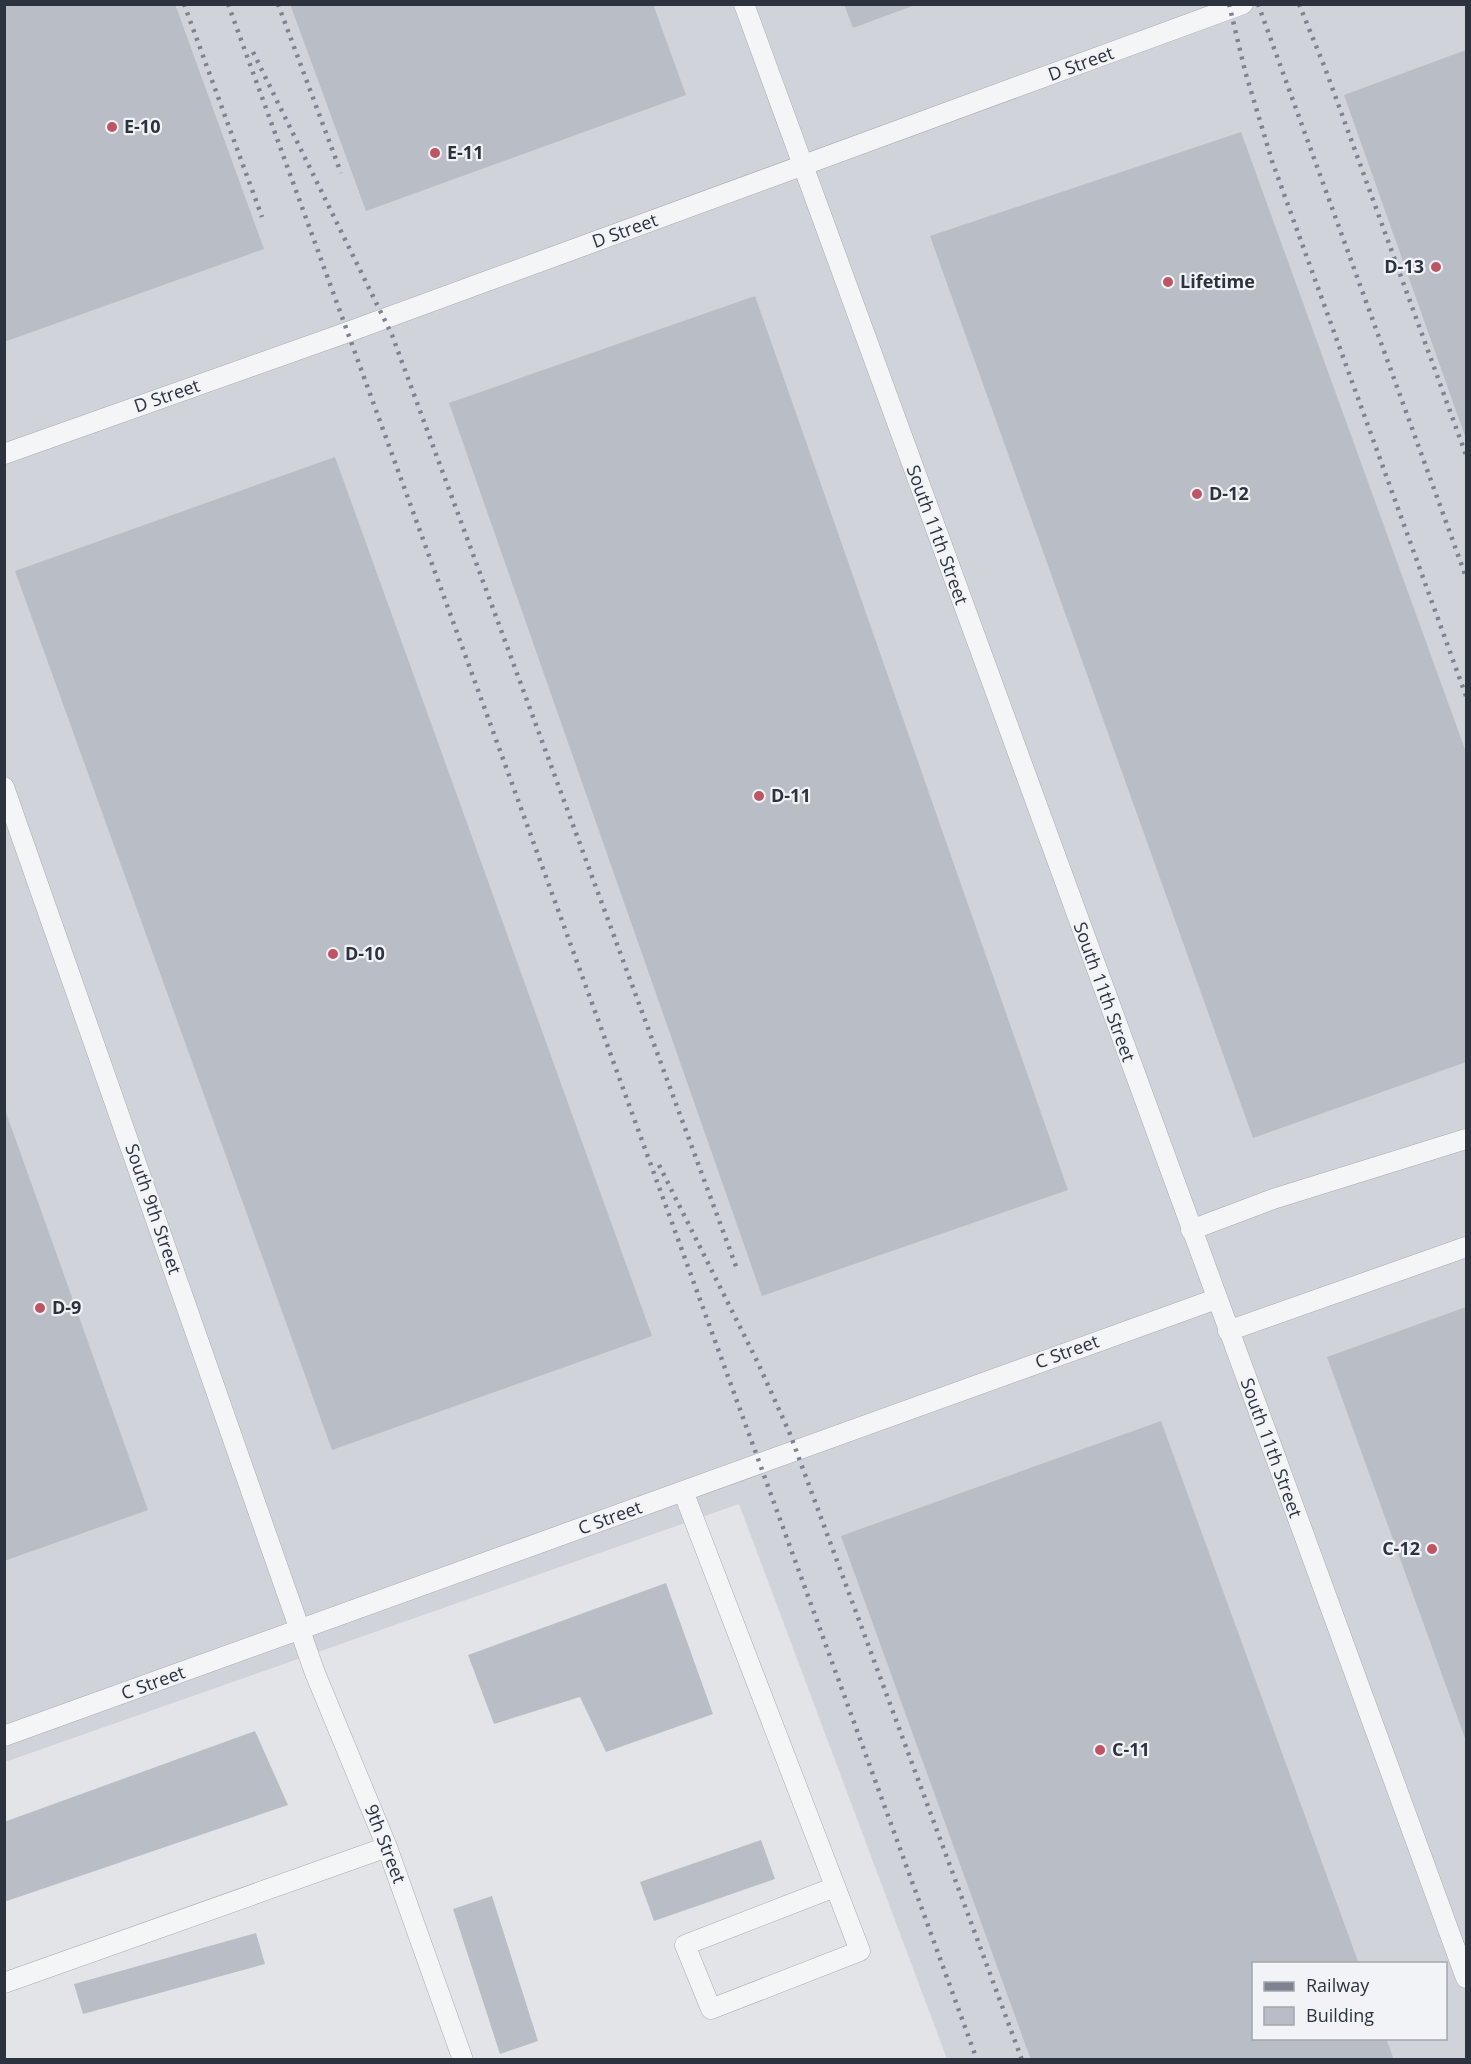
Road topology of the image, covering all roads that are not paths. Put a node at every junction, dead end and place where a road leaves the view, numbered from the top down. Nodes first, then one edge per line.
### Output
1 (744, 4) edge
2 (1243, 4) edge
3 (802, 167) junction
4 (4, 453) edge
5 (4, 787) edge
6 (1467, 1139) edge
7 (1191, 1230) junction
8 (1467, 1247) edge
9 (1216, 1299) junction
10 (1228, 1331) junction
11 (683, 1491) junction
12 (302, 1630) junction
13 (4, 1736) edge
14 (387, 1846) junction
15 (835, 1887) junction
16 (1467, 1978) edge
17 (4, 1983) edge
18 (463, 2060) edge

1 - 3 lane, South 11th Street
2 - 3 lane, D Street
3 - 4 lane, D Street
3 - 7 lane, South 11th Street
5 - 12 lane, South 9th Street
6 - 7 lane
7 - 9 lane, South 11th Street
8 - 10 lane
9 - 10 lane, South 11th Street
9 - 11 lane, C Street
10 - 16 lane, South 11th Street
11 - 12 lane, C Street
11 - 15 lane
12 - 13 lane, C Street
12 - 14 lane, 9th Street
14 - 17 lane
14 - 18 lane, 9th Street
15 - 15 lane

